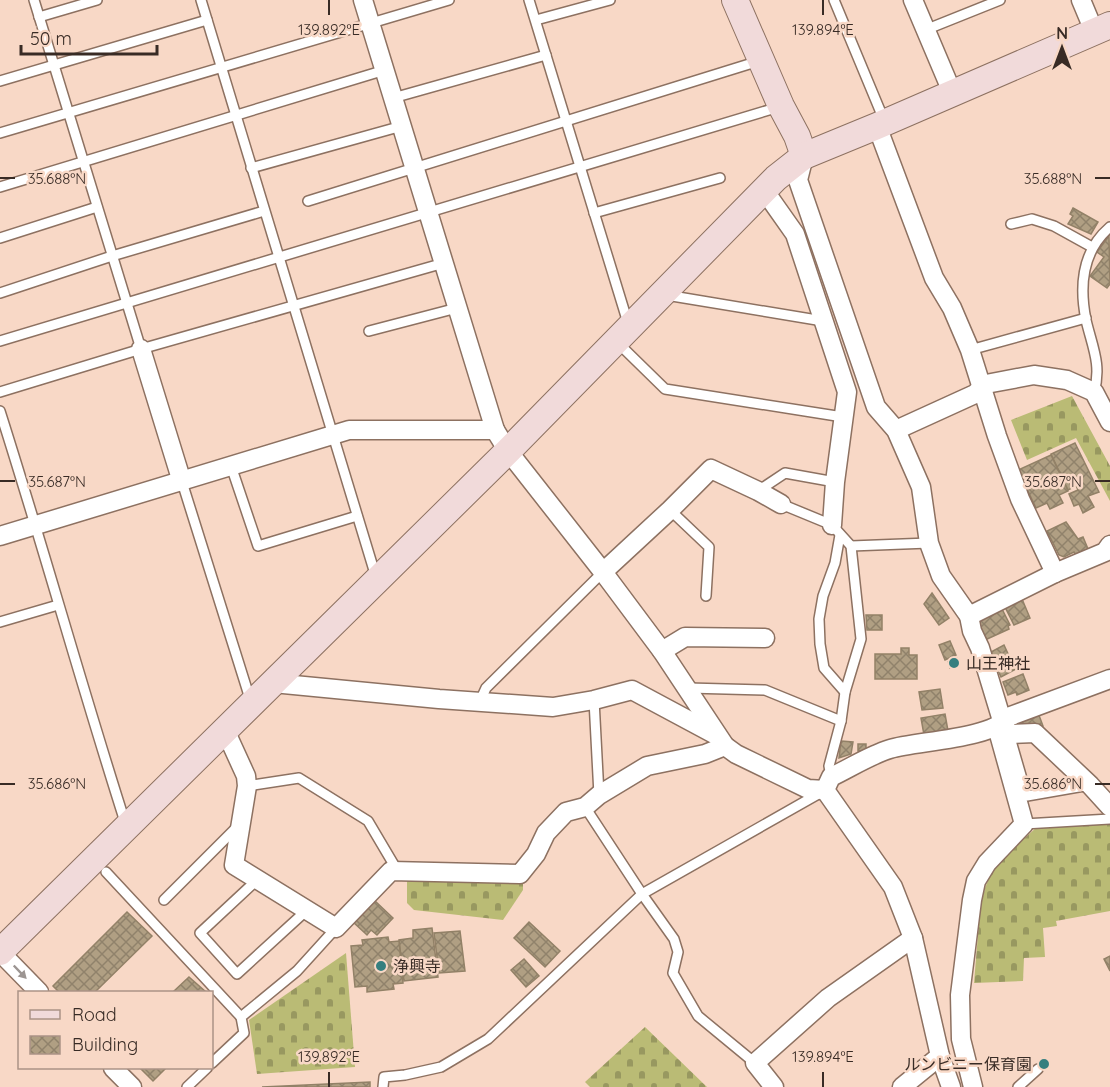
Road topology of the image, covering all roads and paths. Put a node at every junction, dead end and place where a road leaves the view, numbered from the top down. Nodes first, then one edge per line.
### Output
1 (34, 0) edge
2 (97, 0) edge
3 (201, 0) edge
4 (363, 0) edge
5 (449, 0) edge
6 (529, 0) edge
7 (610, 0) edge
8 (735, 0) edge
9 (834, 0) edge
10 (913, 0) edge
11 (1000, 0) edge
12 (1081, 0) edge
13 (985, 3) edge
14 (39, 17) junction
15 (207, 20) junction
16 (536, 20) junction
17 (370, 24) junction
18 (1102, 28) edge
19 (925, 30) junction
20 (546, 55) junction
21 (761, 60) junction
22 (54, 65) junction
23 (220, 66) junction
24 (385, 70) junction
25 (0, 81) edge
26 (952, 92) junction
27 (393, 98) junction
28 (781, 106) junction
29 (68, 111) junction
30 (235, 115) junction
31 (566, 120) junction
32 (881, 124) junction
33 (402, 126) junction
34 (0, 133) edge
35 (804, 156) junction
36 (83, 161) junction
37 (414, 167) junction
38 (580, 167) junction
39 (251, 168) junction
40 (720, 178) dead end
41 (0, 187) edge
42 (764, 190) junction
43 (308, 201) dead end
44 (98, 207) junction
45 (264, 211) junction
46 (428, 212) junction
47 (594, 213) junction
48 (1011, 224) dead end
49 (1110, 227) edge
50 (0, 238) edge
51 (1092, 247) junction
52 (112, 256) junction
53 (278, 257) junction
54 (444, 263) junction
55 (0, 293) edge
56 (662, 294) junction
57 (127, 303) junction
58 (293, 306) junction
59 (458, 308) junction
60 (1086, 318) junction
61 (823, 321) junction
62 (369, 331) dead end
63 (623, 335) junction
64 (0, 341) edge
65 (141, 349) junction
66 (970, 350) junction
67 (981, 389) junction
68 (0, 392) edge
69 (1094, 392) junction
70 (0, 411) edge
71 (843, 417) junction
72 (1110, 422) edge
73 (495, 430) junction
74 (896, 430) junction
75 (332, 435) junction
76 (508, 451) junction
77 (231, 466) junction
78 (182, 482) junction
79 (835, 482) junction
80 (758, 491) junction
81 (781, 504) joint
82 (670, 510) junction
83 (357, 516) junction
84 (36, 525) junction
85 (836, 530) junction
86 (0, 536) edge
87 (929, 543) junction
88 (851, 546) junction
89 (1108, 553) edge
90 (603, 572) junction
91 (1055, 573) junction
92 (377, 580) junction
93 (705, 596) dead end
94 (58, 605) junction
95 (969, 616) junction
96 (0, 622) edge
97 (765, 638) dead end
98 (662, 651) junction
99 (1110, 679) edge
100 (273, 683) junction
101 (688, 688) junction
102 (845, 692) junction
103 (480, 700) junction
104 (594, 700) junction
105 (252, 704) junction
106 (841, 721) junction
107 (1003, 728) junction
108 (225, 730) junction
109 (721, 741) junction
110 (828, 783) junction
111 (1090, 785) junction
112 (248, 786) junction
113 (599, 795) junction
114 (585, 807) junction
115 (1110, 807) edge
116 (1110, 819) edge
117 (242, 823) junction
118 (1024, 824) junction
119 (127, 828) junction
120 (397, 870) junction
121 (106, 872) dead end
122 (258, 879) junction
123 (642, 894) junction
124 (164, 900) dead end
125 (307, 910) junction
126 (336, 928) junction
127 (913, 938) junction
128 (0, 952) edge
129 (37, 991) edge
130 (241, 1017) junction
131 (940, 1056) junction
132 (213, 1063) edge
133 (758, 1067) junction
134 (114, 1069) edge
135 (206, 1069) edge
136 (1038, 1069) dead end
137 (132, 1087) edge
138 (187, 1087) edge
139 (383, 1087) edge
140 (750, 1087) edge
141 (774, 1087) edge
142 (902, 1087) edge
143 (951, 1087) edge
144 (973, 1087) edge
145 (1018, 1087) edge

1 - 14 lane
2 - 14 lane
3 - 15 lane
4 - 17 street
5 - 17 lane
6 - 16 lane
7 - 16 lane
8 - 21 street
9 - 32 lane
10 - 19 street
11 - 13 lane
12 - 18 street
13 - 19 lane
14 - 22 lane
15 - 22 lane
15 - 23 lane
16 - 20 lane
17 - 23 lane
17 - 24 street
18 - 26 street
19 - 26 street
20 - 27 lane
20 - 31 lane
21 - 28 street
21 - 31 lane
22 - 25 lane
22 - 29 lane
23 - 29 lane
23 - 30 lane
24 - 27 street
24 - 30 lane
26 - 32 street
27 - 33 street
28 - 35 street
28 - 38 lane
29 - 34 lane
29 - 36 lane
30 - 36 lane
30 - 39 lane
31 - 37 lane
31 - 38 lane
32 - 35 street
32 - 66 street
33 - 37 street
33 - 39 lane
35 - 42 street
35 - 74 street
36 - 41 lane
36 - 44 lane
37 - 43 lane
37 - 46 street
38 - 46 lane
38 - 47 lane
39 - 45 lane
40 - 47 lane
42 - 56 street
42 - 61 street
44 - 50 lane
44 - 52 lane
45 - 52 lane
45 - 53 lane
46 - 53 lane
46 - 54 street
47 - 63 lane
48 - 51 lane
49 - 51 lane
51 - 60 lane
52 - 55 lane
52 - 57 lane
53 - 57 lane
53 - 58 lane
54 - 58 lane
54 - 59 street
56 - 61 lane
56 - 63 street
57 - 64 lane
57 - 65 lane
58 - 65 lane
58 - 75 lane
59 - 62 lane
59 - 73 street
60 - 66 lane
60 - 69 lane
61 - 71 street
63 - 71 lane
63 - 76 street
65 - 68 lane
65 - 78 street
66 - 67 street
67 - 69 street
67 - 74 street
67 - 91 street
69 - 72 street
70 - 84 lane
71 - 79 street
73 - 75 street
73 - 76 street
74 - 87 street
75 - 77 street
75 - 83 lane
76 - 90 street
76 - 92 street
77 - 78 street
77 - 83 lane
78 - 84 street
78 - 105 lane
79 - 80 lane
79 - 85 street
80 - 81 street
80 - 82 street
81 - 85 lane
82 - 90 street
82 - 93 lane
83 - 92 lane
84 - 86 street
84 - 94 lane
85 - 88 lane
85 - 102 lane
87 - 88 lane
87 - 95 street
88 - 102 lane
89 - 91 street
90 - 98 street
90 - 103 lane
91 - 95 street
92 - 100 street
94 - 96 lane
94 - 119 lane
95 - 107 street
97 - 98 street
98 - 101 street
99 - 107 street
100 - 103 street
100 - 105 street
101 - 106 lane
101 - 109 street
102 - 106 lane
103 - 104 street
104 - 109 street
104 - 113 lane
105 - 108 street
106 - 110 lane
107 - 110 street
107 - 111 street
107 - 111 lane
107 - 118 street
108 - 112 street
108 - 119 street
109 - 110 street
109 - 113 street
110 - 123 lane
110 - 127 street
111 - 115 street
112 - 117 street
112 - 120 lane
113 - 114 street
114 - 120 street
114 - 123 lane
116 - 118 lane
117 - 122 street
117 - 124 lane
118 - 144 street
119 - 128 street
120 - 126 street
121 - 130 lane
122 - 125 street
122 - 125 lane
123 - 133 lane
123 - 139 lane
125 - 126 street
126 - 130 lane
127 - 131 street
127 - 133 street
128 -> 129 street
130 - 132 lane
131 - 142 street
131 - 143 street
133 - 140 street
133 - 141 street
134 - 137 street
135 - 138 lane
136 - 145 lane

